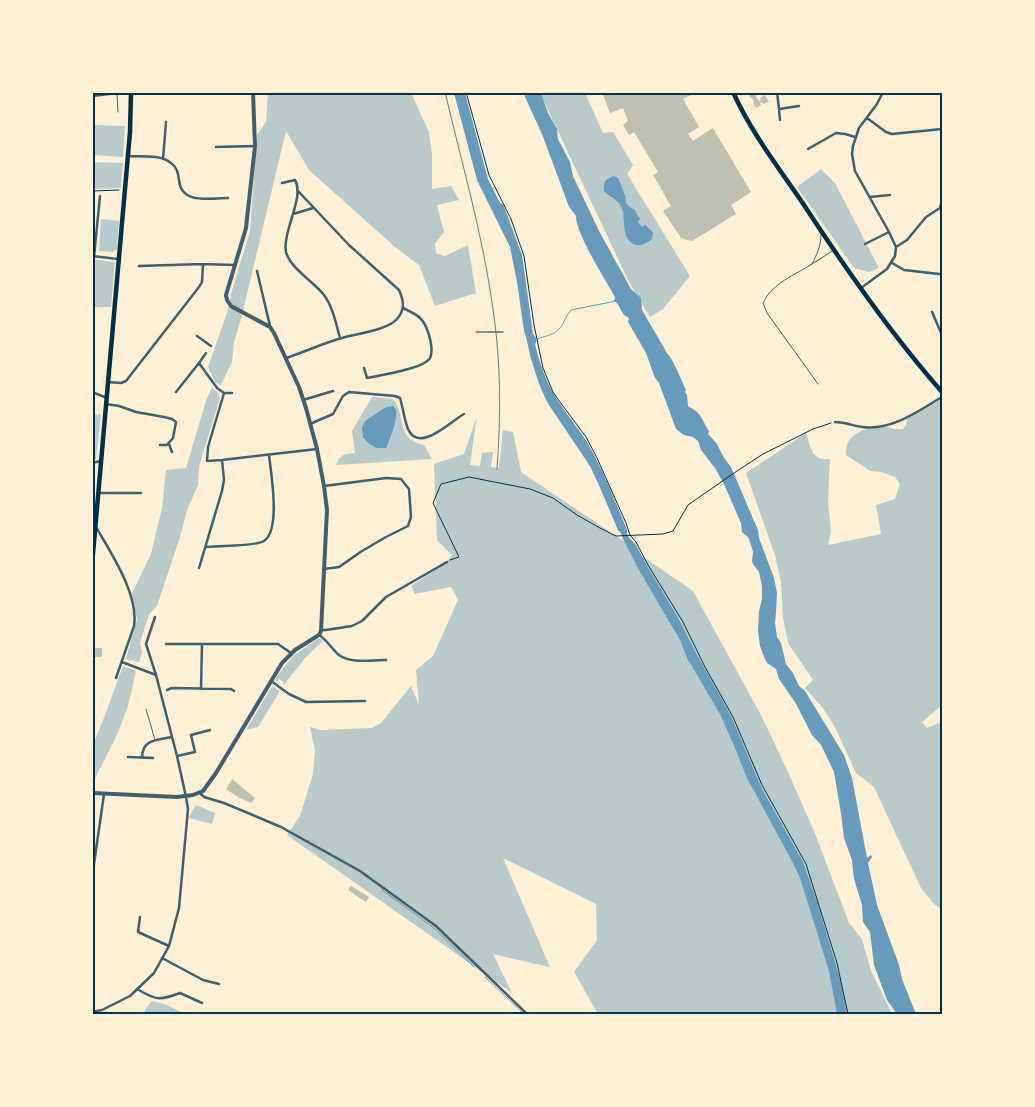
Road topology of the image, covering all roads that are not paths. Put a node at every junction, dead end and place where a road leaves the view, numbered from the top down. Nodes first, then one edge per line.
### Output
1 (131, 92) edge
2 (253, 92) edge
3 (733, 92) edge
4 (776, 92) edge
5 (883, 92) edge
6 (117, 93) edge
7 (92, 96) edge
8 (799, 106) dead end
9 (779, 109) junction
10 (118, 112) dead end
11 (867, 117) junction
12 (780, 120) dead end
13 (166, 122) dead end
14 (942, 129) edge
15 (855, 137) junction
16 (255, 146) junction
17 (216, 147) dead end
18 (808, 149) dead end
19 (128, 156) junction
20 (163, 159) junction
21 (282, 182) dead end
22 (298, 191) junction
23 (890, 195) dead end
24 (100, 196) dead end
25 (870, 197) junction
26 (228, 198) dead end
27 (942, 200) edge
28 (314, 208) junction
29 (293, 214) junction
30 (820, 232) junction
31 (889, 232) junction
32 (865, 244) dead end
33 (896, 247) junction
34 (833, 250) junction
35 (94, 256) edge
36 (120, 259) junction
37 (892, 263) junction
38 (203, 264) junction
39 (812, 264) junction
40 (235, 265) junction
41 (139, 266) dead end
42 (258, 271) dead end
43 (939, 274) dead end
44 (861, 288) junction
45 (403, 308) junction
46 (932, 312) dead end
47 (270, 327) junction
48 (942, 335) edge
49 (197, 336) dead end
50 (340, 338) junction
51 (211, 346) dead end
52 (206, 352) dead end
53 (285, 359) junction
54 (199, 363) junction
55 (364, 368) dead end
56 (108, 382) junction
57 (818, 384) dead end
58 (333, 391) dead end
59 (92, 392) edge
60 (176, 392) dead end
61 (942, 392) edge
62 (224, 393) junction
63 (232, 393) dead end
64 (942, 397) edge
65 (107, 398) junction
66 (303, 400) junction
67 (106, 404) junction
68 (464, 414) dead end
69 (835, 422) road end
70 (310, 424) junction
71 (168, 444) junction
72 (160, 445) dead end
73 (317, 449) junction
74 (172, 452) dead end
75 (268, 455) junction
76 (101, 460) junction
77 (222, 460) junction
78 (92, 463) edge
79 (324, 486) junction
80 (98, 493) junction
81 (141, 493) dead end
82 (96, 526) junction
83 (94, 538) edge
84 (206, 547) junction
85 (448, 562) road end
86 (92, 565) edge
87 (199, 568) dead end
88 (324, 569) junction
89 (156, 617) dead end
90 (321, 630) junction
91 (319, 635) junction
92 (166, 644) dead end
93 (202, 644) junction
94 (291, 653) junction
95 (386, 660) dead end
96 (123, 663) junction
97 (156, 675) junction
98 (116, 678) dead end
99 (271, 681) junction
100 (201, 689) junction
101 (167, 690) dead end
102 (234, 691) dead end
103 (365, 701) dead end
104 (146, 709) dead end
105 (210, 730) dead end
106 (172, 736) junction
107 (155, 741) junction
108 (177, 756) junction
109 (128, 757) dead end
110 (142, 758) junction
111 (153, 758) dead end
112 (92, 793) edge
113 (200, 793) junction
114 (104, 794) junction
115 (186, 797) junction
116 (92, 878) edge
117 (140, 917) dead end
118 (169, 946) junction
119 (162, 958) junction
120 (219, 984) dead end
121 (137, 989) junction
122 (202, 1003) dead end
123 (92, 1012) edge
124 (527, 1014) edge

1 - 19 main road
2 - 16 street
3 - 30 main road
4 - 9 street
5 - 11 street
6 - 7 street
6 - 10 lane
8 - 9 street
9 - 12 street
11 - 14 street
11 - 15 street
13 - 20 street
15 - 18 street
15 - 25 street
16 - 17 street
16 - 40 street
19 - 20 street
19 - 36 main road
20 - 26 street
21 - 22 street
22 - 28 street
22 - 29 street
23 - 25 street
24 - 35 street
25 - 31 street
27 - 33 street
28 - 29 street
28 - 45 street
29 - 50 street
30 - 34 main road
30 - 39 lane
31 - 32 street
31 - 33 street
33 - 37 street
34 - 39 lane
34 - 44 main road
35 - 36 street
36 - 56 main road
37 - 43 street
37 - 44 street
38 - 40 street
38 - 41 street
38 - 56 street
39 - 57 lane
40 - 47 street
42 - 47 street
44 - 61 main road
45 - 50 street
45 - 55 street
46 - 48 street
47 - 53 street
49 - 51 street
50 - 53 street
52 - 54 street
53 - 66 street
54 - 60 street
54 - 62 street
56 - 65 main road
58 - 66 street
59 - 65 street
62 - 63 street
62 - 77 street
64 - 69 street
65 - 67 main road
66 - 70 street
67 - 71 street
67 - 76 main road
68 - 70 street
70 - 73 street
71 - 72 street
71 - 74 street
73 - 75 street
73 - 79 street
75 - 77 street
75 - 84 street
76 - 78 street
76 - 80 main road
77 - 84 street
79 - 88 street
79 - 88 street
80 - 81 street
80 - 82 main road
82 - 83 main road
82 - 96 street
83 - 86 main road
84 - 87 street
85 - 90 street
88 - 90 street
89 - 97 street
90 - 91 street
91 - 94 street
91 - 95 street
92 - 93 street
93 - 94 street
93 - 100 street
94 - 99 street
96 - 97 street
96 - 98 street
97 - 106 street
99 - 103 street
99 - 113 street
100 - 101 street
100 - 102 street
104 - 107 lane
105 - 108 street
106 - 107 street
106 - 108 street
107 - 110 street
108 - 115 street
109 - 110 street
110 - 111 street
112 - 114 street
113 - 115 street
113 - 124 street
114 - 115 street
114 - 116 street
115 - 118 street
117 - 118 street
118 - 119 street
119 - 120 street
119 - 121 street
121 - 122 street
121 - 123 street

